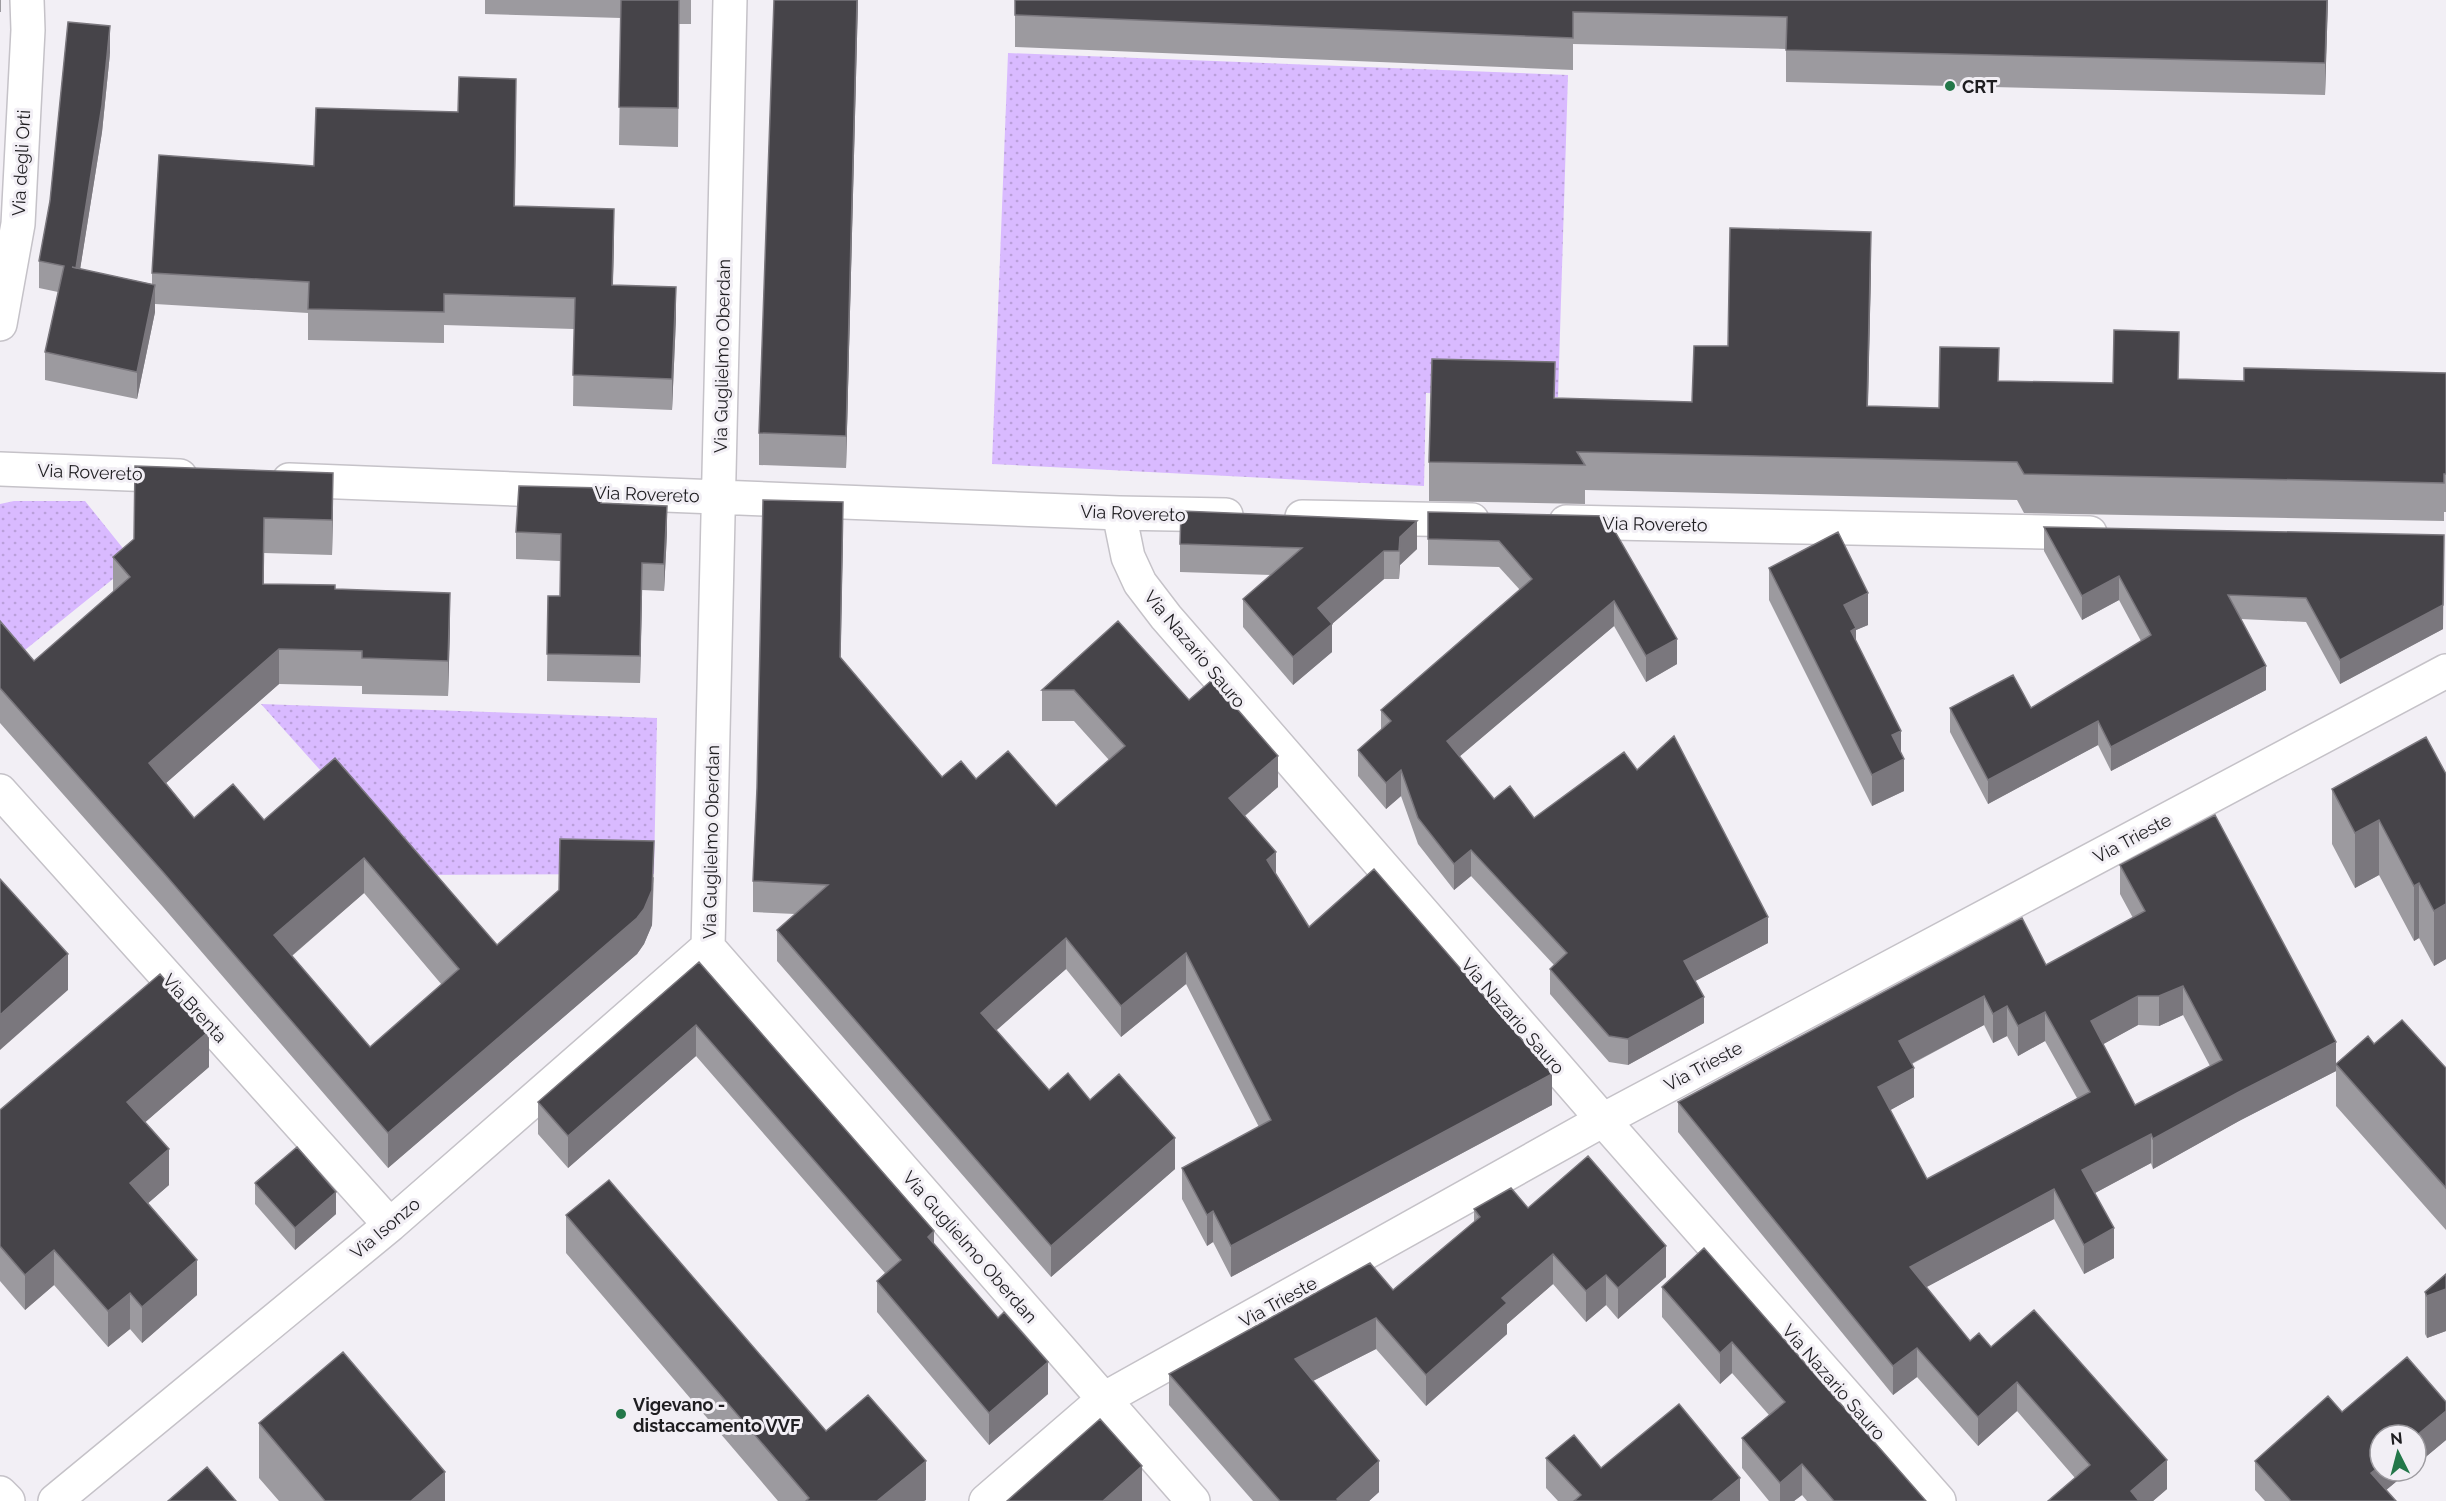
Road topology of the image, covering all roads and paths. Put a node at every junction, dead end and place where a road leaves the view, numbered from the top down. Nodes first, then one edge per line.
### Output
1 (27, 0) edge
2 (730, 0) edge
3 (0, 324) edge
4 (0, 469) edge
5 (212, 477) edge
6 (260, 479) edge
7 (720, 497) junction
8 (1119, 513) junction
9 (1496, 521) edge
10 (1532, 522) edge
11 (2117, 534) edge
12 (2446, 671) edge
13 (0, 791) edge
14 (708, 947) junction
15 (1603, 1120) junction
16 (390, 1225) junction
17 (1104, 1399) junction
18 (0, 1493) edge
19 (8, 1501) edge
20 (56, 1501) edge
21 (986, 1501) edge
22 (1193, 1501) edge
23 (1939, 1501) edge

1 - 3 street, Via degli Orti
2 - 7 street, Via Guglielmo Oberdan
4 - 5 street, Via Rovereto
6 - 7 street, Via Rovereto
7 - 8 street, Via Rovereto
7 - 14 street, Via Guglielmo Oberdan
8 - 9 street, Via Rovereto
8 - 15 street, Via Nazario Sauro
10 - 11 street, Via Rovereto
12 - 15 street, Via Trieste
13 - 16 street, Via Brenta
14 - 16 street, Via Isonzo
14 - 17 street, Via Guglielmo Oberdan
15 - 17 street, Via Trieste
15 - 23 street, Via Nazario Sauro
16 - 20 street, Via Isonzo
17 - 21 street, Via Trieste
17 - 22 street, Via Guglielmo Oberdan
18 - 19 street

